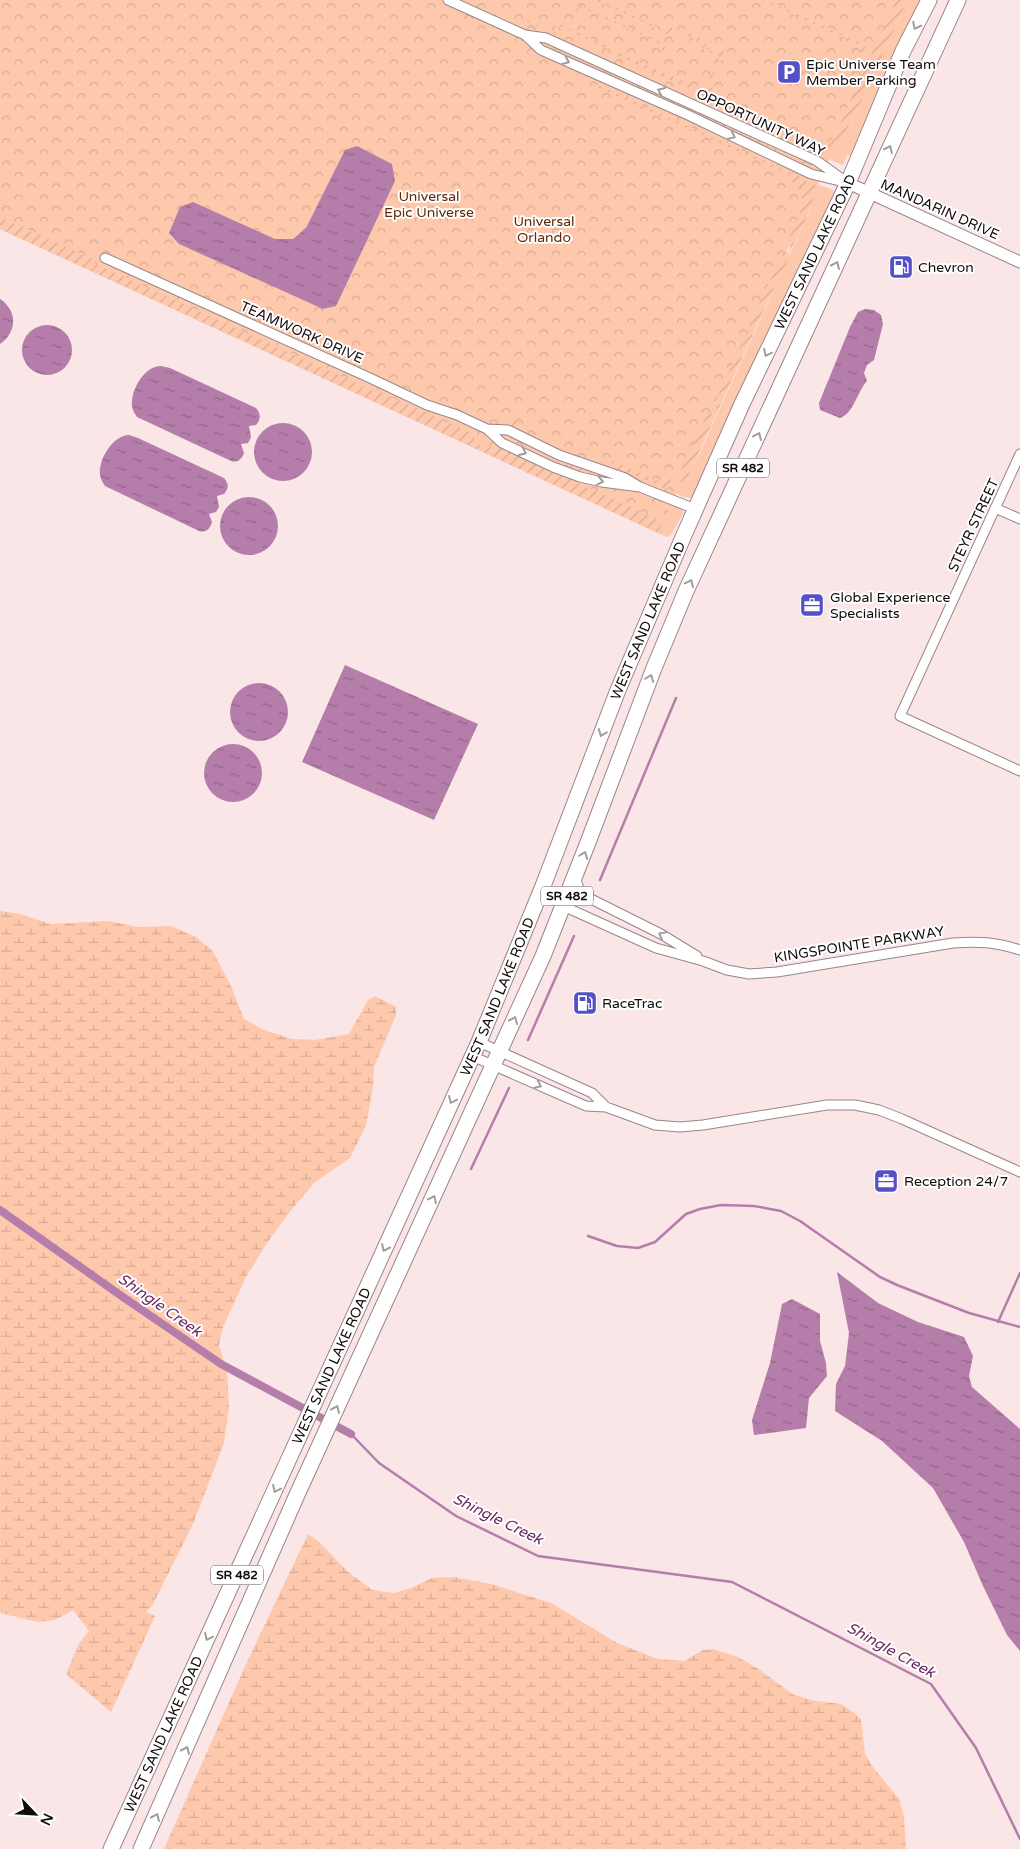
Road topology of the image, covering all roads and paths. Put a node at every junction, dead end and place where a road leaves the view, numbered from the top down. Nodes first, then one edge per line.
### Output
1 (448, 0) edge
2 (928, 0) edge
3 (954, 2) edge
4 (525, 36) junction
5 (848, 183) junction
6 (869, 193) junction
7 (105, 258) dead end
8 (1020, 262) edge
9 (488, 429) junction
10 (1020, 454) edge
11 (640, 487) junction
12 (995, 508) junction
13 (695, 509) junction
14 (1020, 519) edge
15 (1020, 771) edge
16 (550, 869) junction
17 (575, 877) junction
18 (563, 906) junction
19 (1020, 950) edge
20 (703, 961) junction
21 (479, 1042) junction
22 (472, 1056) junction
23 (497, 1058) junction
24 (562, 1080) junction
25 (556, 1094) junction
26 (606, 1107) junction
27 (1020, 1172) edge
28 (111, 1849) edge
29 (141, 1849) edge

1 - 4 street, OPPORTUNITY WAY
2 -> 5 main road, WEST SAND LAKE ROAD / SR 482
6 -> 3 main road, WEST SAND LAKE ROAD / SR 482
4 -> 5 street, OPPORTUNITY WAY
5 -> 4 street, OPPORTUNITY WAY
5 - 6 street, MANDARIN DRIVE
5 -> 13 main road, WEST SAND LAKE ROAD / SR 482
6 - 8 street, MANDARIN DRIVE
17 -> 6 main road, WEST SAND LAKE ROAD / SR 482
7 - 9 street, TEAMWORK DRIVE
9 - 11 street, TEAMWORK DRIVE
9 -> 11 street, TEAMWORK DRIVE
10 - 12 street, STEYR STREET
11 - 13 street, TEAMWORK DRIVE
12 - 14 street
12 - 15 street, STEYR STREET
13 -> 16 main road, WEST SAND LAKE ROAD / SR 482
16 - 18 main road
16 - 21 main road, WEST SAND LAKE ROAD / SR 482
17 - 18 main road, WEST SAND LAKE ROAD / SR 482
20 -> 17 street, KINGSPOINTE PARKWAY
18 - 20 street, KINGSPOINTE PARKWAY
23 -> 18 main road, WEST SAND LAKE ROAD / SR 482
19 - 20 street, KINGSPOINTE PARKWAY
21 - 22 main road, WEST SAND LAKE ROAD / SR 482
21 - 23 street
22 - 23 street
22 -> 28 main road, WEST SAND LAKE ROAD / SR 482
23 - 24 street
23 -> 25 street
29 -> 23 main road, WEST SAND LAKE ROAD / SR 482
24 - 25 street
24 - 26 street
25 - 26 street
26 - 27 street

